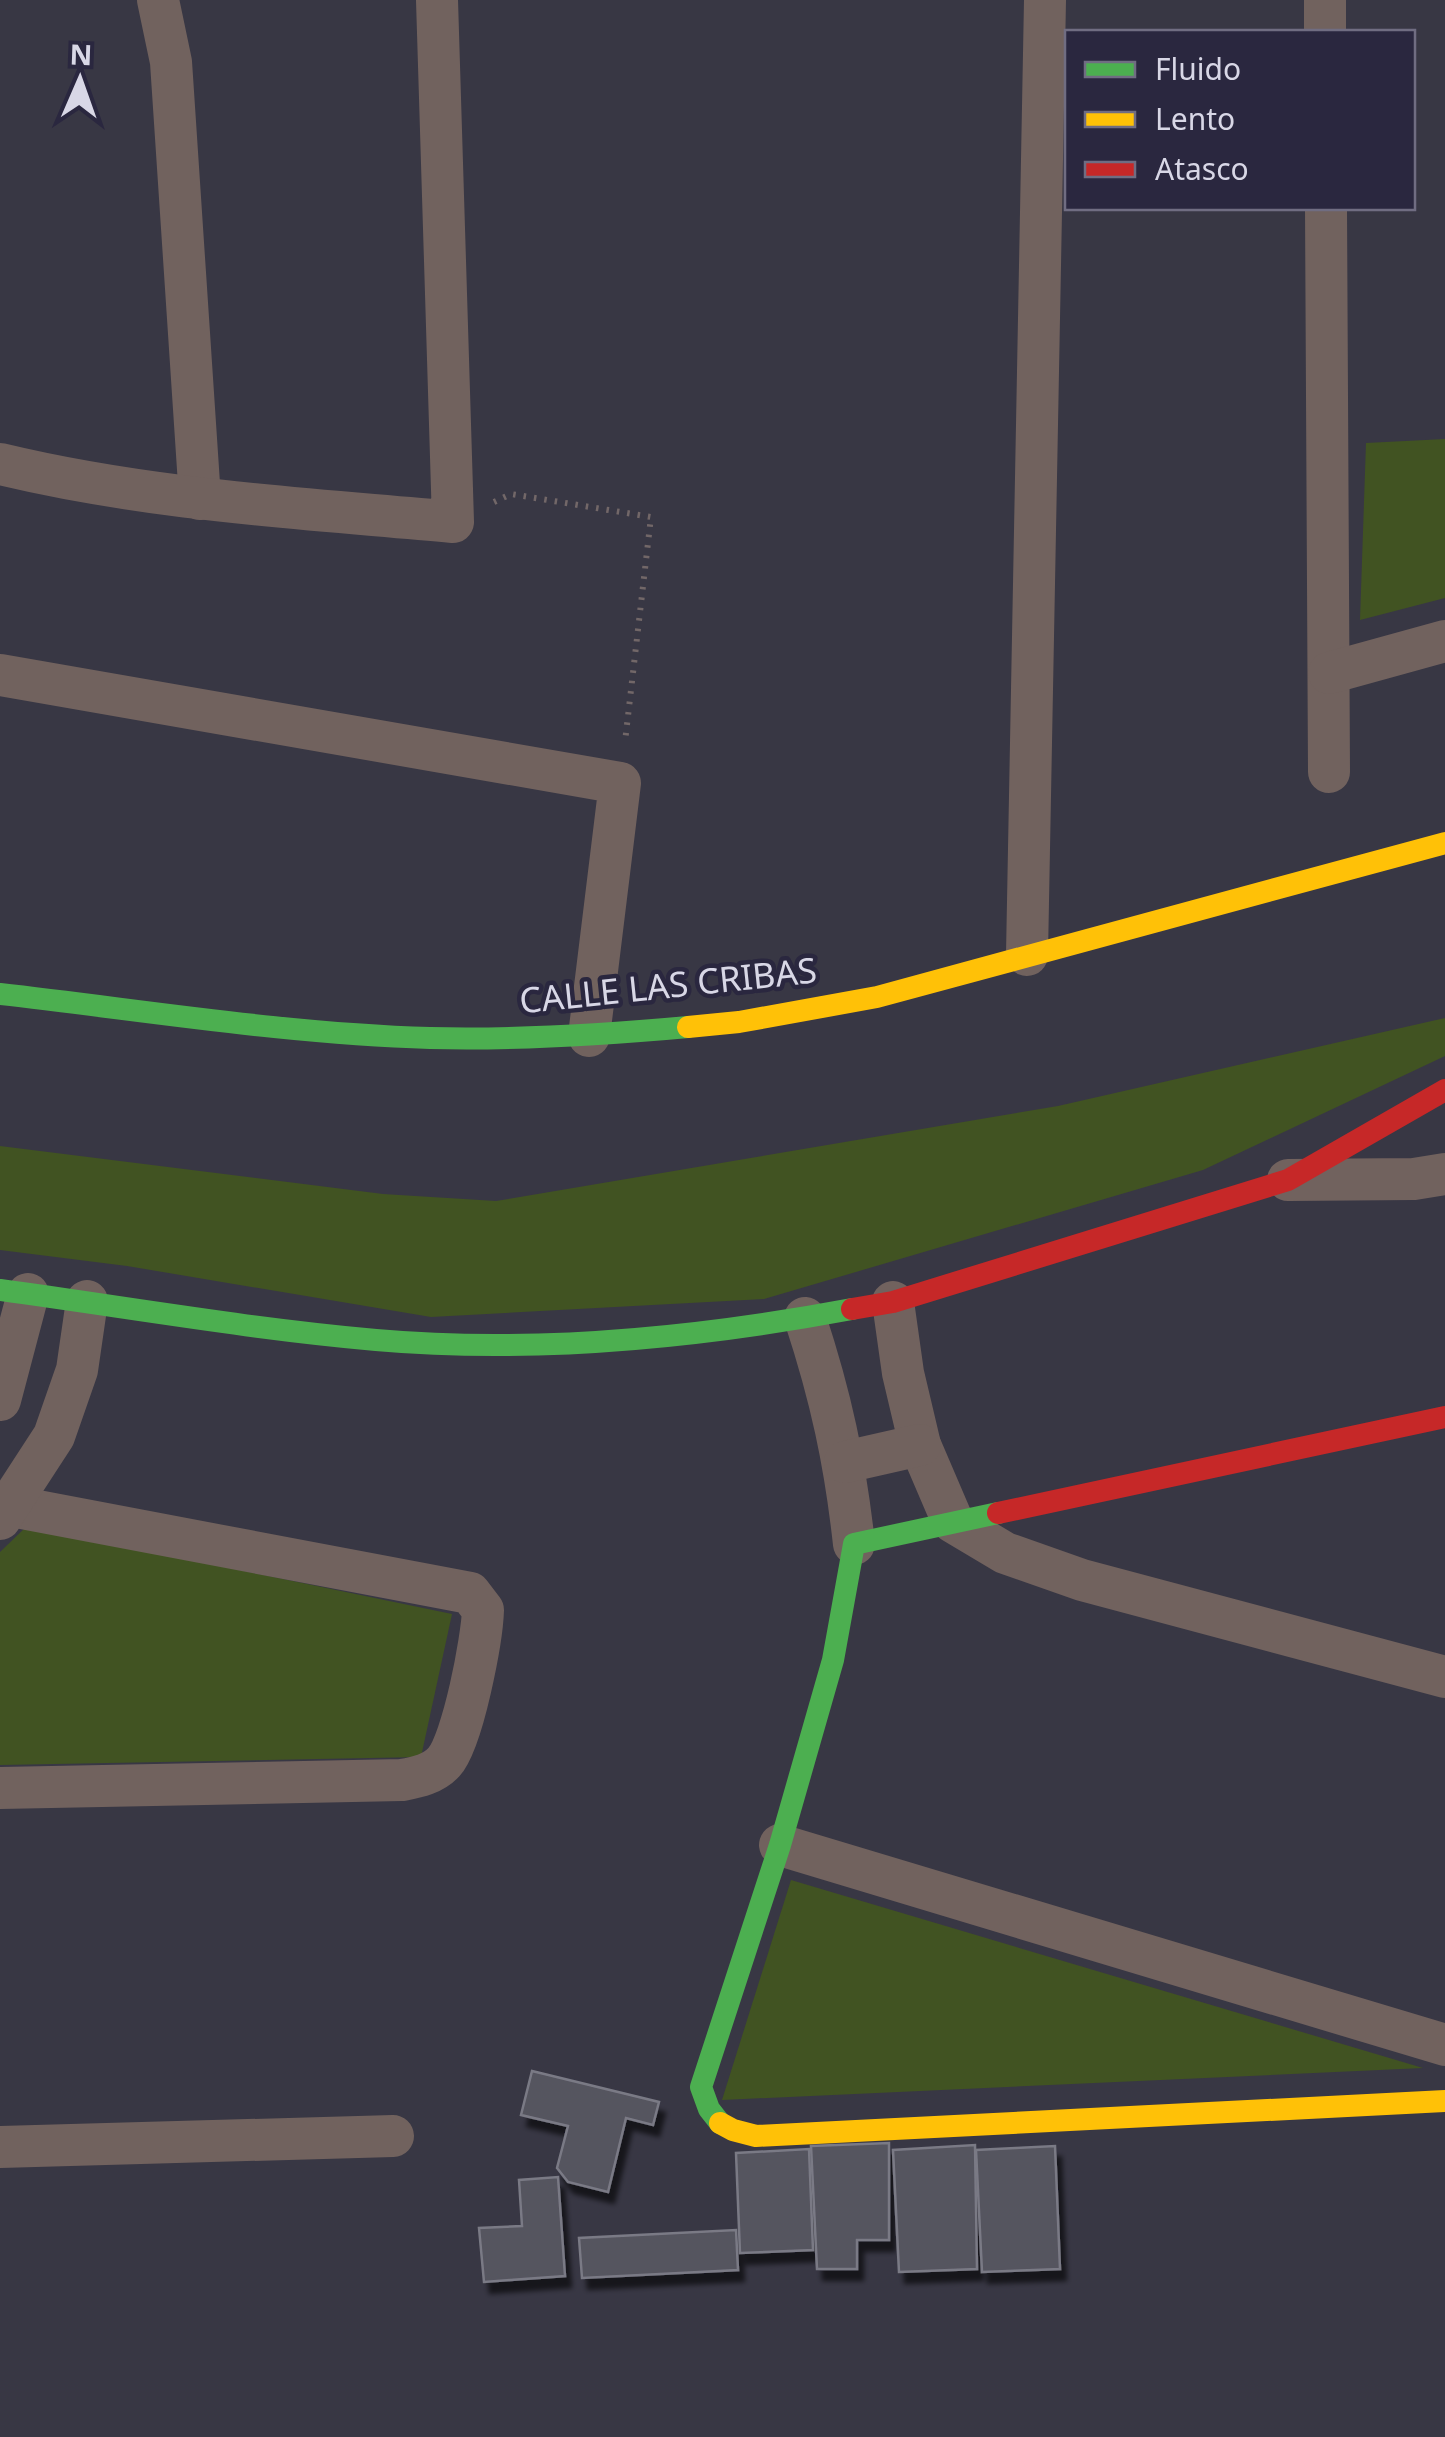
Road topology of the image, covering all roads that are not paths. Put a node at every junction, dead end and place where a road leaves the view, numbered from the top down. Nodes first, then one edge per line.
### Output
1 (158, 0) edge
2 (436, 0) edge
3 (1044, 0) edge
4 (1325, 0) edge
5 (1325, 30) edge
6 (1326, 210) edge
7 (0, 464) edge
8 (200, 499) junction
9 (1445, 642) edge
10 (1329, 673) junction
11 (0, 676) edge
12 (1329, 772) dead end
13 (1445, 843) edge
14 (1027, 955) junction
15 (0, 994) edge
16 (589, 1036) junction
17 (1445, 1090) edge
18 (1445, 1174) edge
19 (1288, 1180) junction
20 (14, 1292) edge
21 (86, 1301) junction
22 (893, 1302) junction
23 (805, 1318) junction
24 (0, 1400) edge
25 (1445, 1417) edge
26 (0, 1419) edge
27 (54, 1436) junction
28 (920, 1446) junction
29 (845, 1462) junction
30 (3, 1510) edge
31 (953, 1522) junction
32 (854, 1544) junction
33 (1445, 1677) edge
34 (0, 1788) edge
35 (780, 1845) junction
36 (1445, 2045) edge
37 (1445, 2101) edge
38 (393, 2136) dead end
39 (0, 2147) edge

1 - 8 street
2 - 8 street
3 - 14 street
4 - 5 street
6 - 10 street
7 - 8 street
9 - 10 street
10 - 12 street
11 - 16 street
13 - 14 street, CALLE LAS CRIBAS
14 - 16 street, CALLE LAS CRIBAS
15 - 16 street, CALLE LAS CRIBAS
17 - 19 street
18 - 19 street
19 - 22 street
20 - 21 street
20 - 24 street
21 - 23 street
21 - 27 street
22 - 23 street
22 - 28 street
23 - 29 street
25 - 31 street
26 - 27 street
27 - 30 street
28 - 29 street
28 - 31 street
29 - 32 street
30 - 34 street
31 - 32 street
31 - 33 street
32 - 35 street
35 - 36 street
35 - 37 street
38 - 39 street

